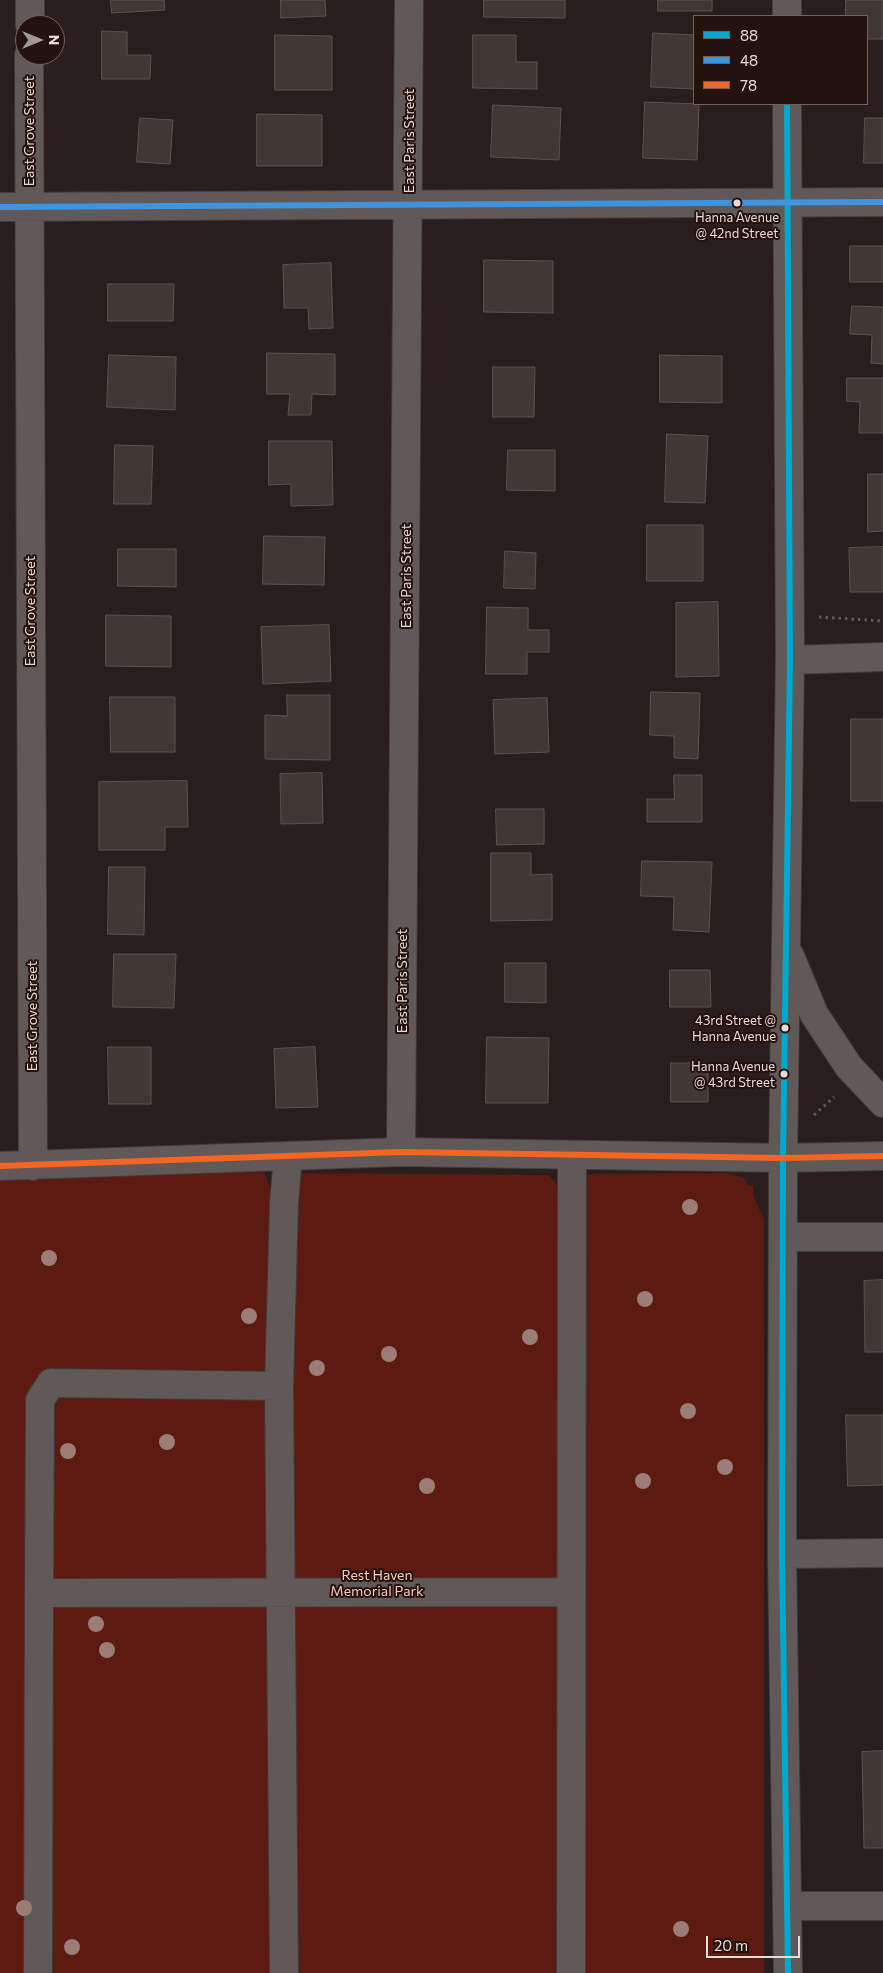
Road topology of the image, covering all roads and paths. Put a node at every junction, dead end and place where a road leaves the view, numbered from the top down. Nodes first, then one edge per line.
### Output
1 (30, 0) edge
2 (409, 0) edge
3 (787, 0) edge
4 (30, 15) edge
5 (787, 15) edge
6 (29, 65) edge
7 (787, 105) edge
8 (883, 202) edge
9 (409, 204) junction
10 (786, 204) junction
11 (28, 205) junction
12 (0, 207) edge
13 (818, 617) dead end
14 (883, 621) edge
15 (883, 657) edge
16 (790, 660) junction
17 (786, 946) junction
18 (834, 1096) dead end
19 (883, 1103) edge
20 (809, 1119) dead end
21 (401, 1152) junction
22 (572, 1155) junction
23 (883, 1156) edge
24 (288, 1157) junction
25 (783, 1158) junction
26 (0, 1166) edge
27 (33, 1166) junction
28 (783, 1237) junction
29 (883, 1237) edge
30 (279, 1386) junction
31 (883, 1553) edge
32 (782, 1554) junction
33 (282, 1591) junction
34 (571, 1592) junction
35 (39, 1594) junction
36 (788, 1906) junction
37 (883, 1906) edge
38 (38, 1973) edge
39 (284, 1973) edge
40 (571, 1973) edge
41 (788, 1973) edge

1 - 4 street
2 - 9 street, East Paris Street
3 - 5 street
6 - 11 street, East Grove Street
7 - 10 street
8 - 10 street
9 - 10 street
9 - 11 street
9 - 21 street, East Paris Street
10 - 16 street
11 - 12 street
11 - 27 street, East Grove Street
13 - 14 path
15 - 16 street
16 - 17 street
17 - 19 street
17 - 25 street
18 - 20 path
21 - 22 street
21 - 24 street
22 - 25 street
22 - 34 street
23 - 25 street
24 - 27 street
24 - 30 street
25 - 28 street
26 - 27 street
28 - 29 street
28 - 32 street
30 - 33 street
30 - 35 street
31 - 32 street
32 - 36 street
33 - 34 street
33 - 35 street
33 - 39 street
34 - 40 street
35 - 38 street
36 - 37 street
36 - 41 street

